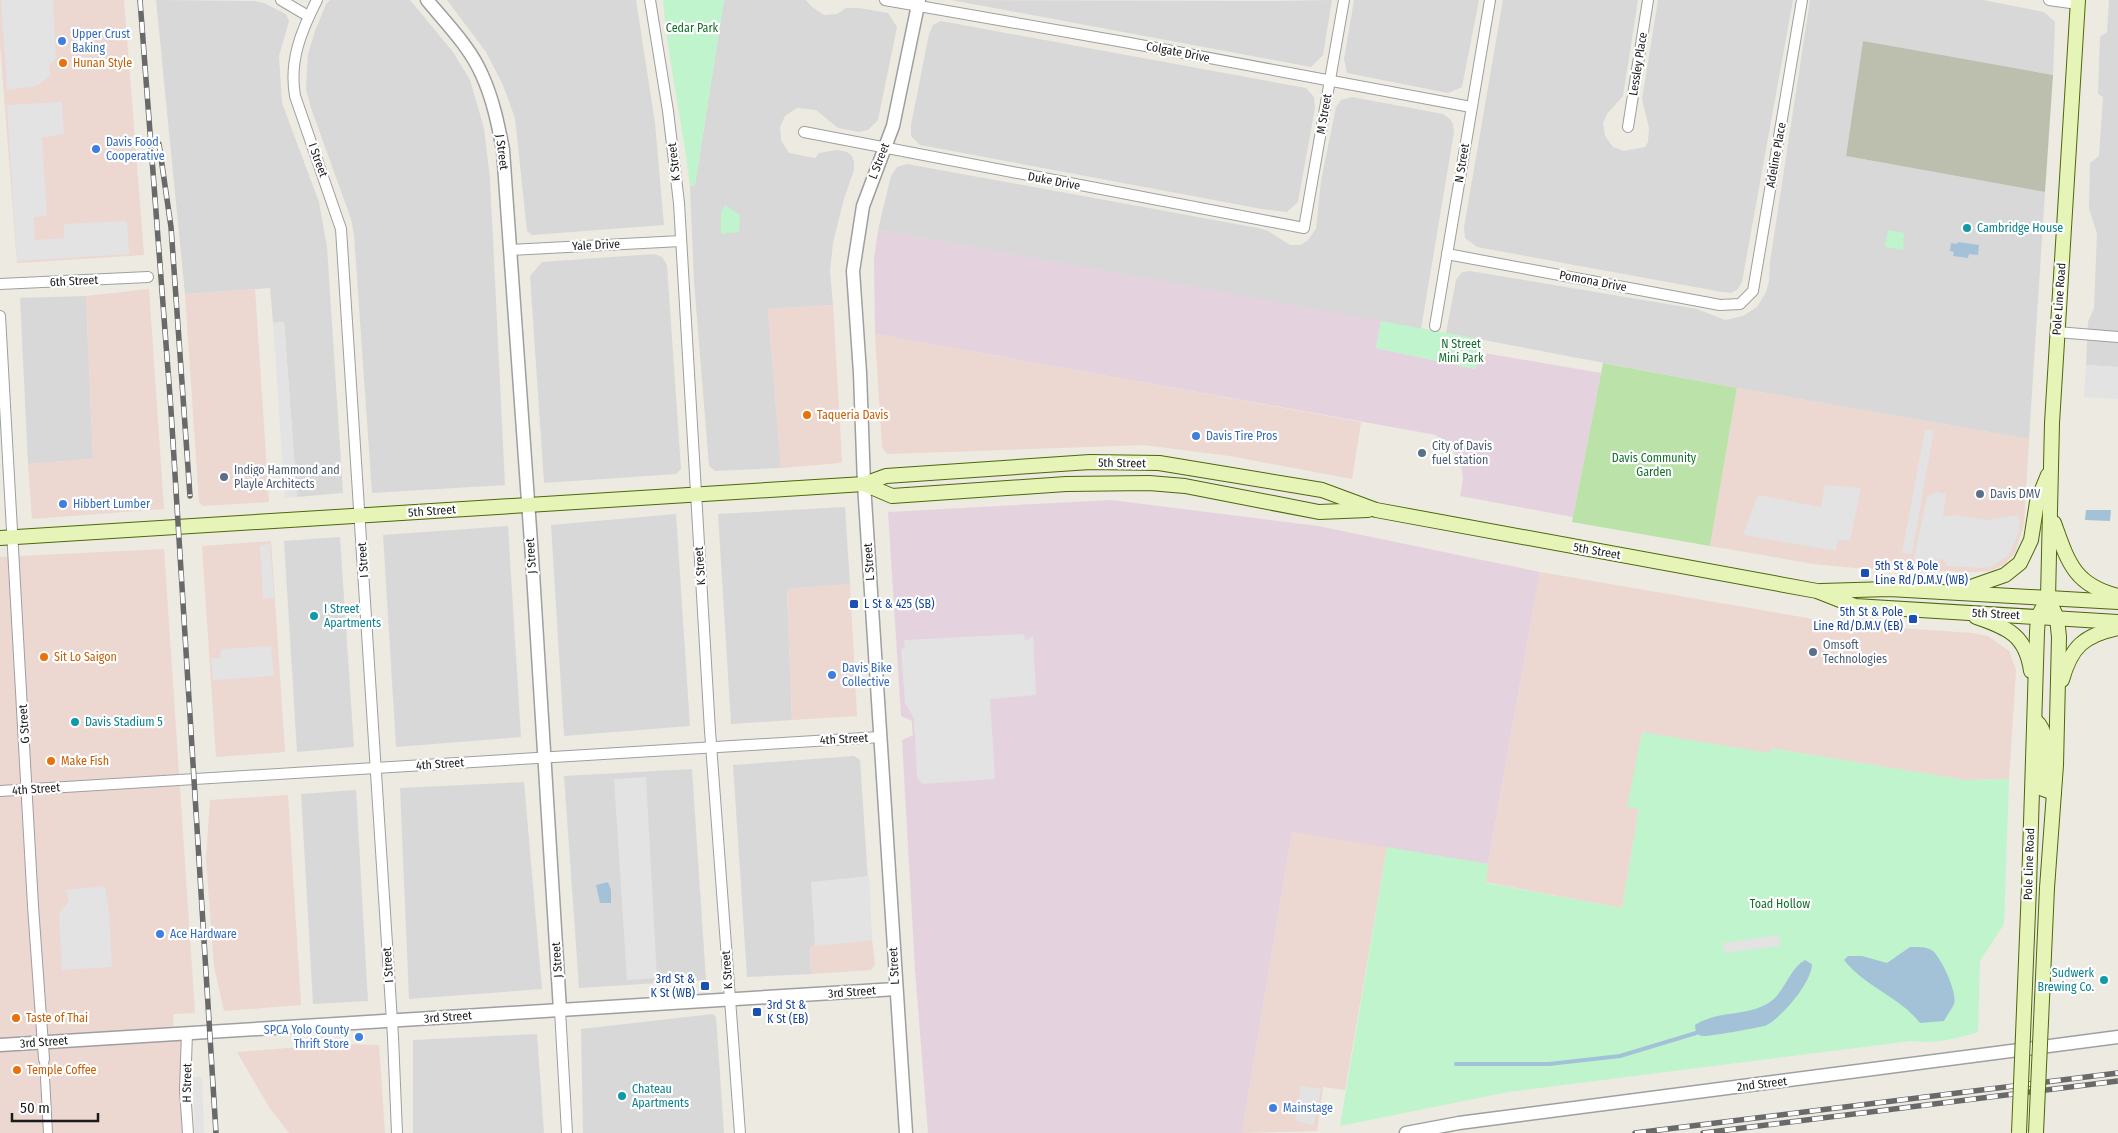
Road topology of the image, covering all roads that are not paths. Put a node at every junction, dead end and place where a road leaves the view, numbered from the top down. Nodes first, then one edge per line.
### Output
1 (281, 0) edge
2 (317, 0) edge
3 (427, 0) edge
4 (650, 0) edge
5 (885, 0) edge
6 (1344, 0) edge
7 (1490, 0) edge
8 (1648, 0) edge
9 (1802, 0) edge
10 (2049, 0) edge
11 (2078, 2) edge
12 (919, 3) edge
13 (308, 16) junction
14 (1330, 82) junction
15 (1471, 107) junction
16 (1628, 127) dead end
17 (804, 132) dead end
18 (883, 148) junction
19 (1304, 228) joint
20 (681, 241) junction
21 (510, 250) junction
22 (1447, 254) junction
23 (148, 277) dead end
24 (0, 284) edge
25 (1740, 304) joint
26 (0, 316) edge
27 (1435, 326) dead end
28 (2057, 332) junction
29 (2118, 337) edge
30 (2050, 470) junction
31 (864, 484) junction
32 (697, 494) junction
33 (528, 504) junction
34 (1376, 510) junction
35 (2051, 514) junction
36 (359, 516) junction
37 (6, 538) edge
38 (1818, 591) junction
39 (1952, 593) junction
40 (2118, 596) edge
41 (2048, 598) junction
42 (2118, 602) edge
43 (1961, 612) junction
44 (2038, 617) junction
45 (2057, 618) junction
46 (2118, 622) edge
47 (2118, 628) edge
48 (2058, 695) junction
49 (2035, 696) junction
50 (2034, 719) junction
51 (880, 736) junction
52 (712, 746) junction
53 (543, 757) junction
54 (375, 768) junction
55 (28, 790) junction
56 (0, 791) edge
57 (2054, 793) junction
58 (896, 989) junction
59 (730, 1000) junction
60 (560, 1010) junction
61 (392, 1021) junction
62 (187, 1033) junction
63 (2118, 1037) edge
64 (43, 1042) junction
65 (0, 1045) edge
66 (44, 1059) joint
67 (48, 1133) edge
68 (188, 1133) edge
69 (397, 1133) edge
70 (567, 1133) edge
71 (740, 1133) edge
72 (906, 1133) edge
73 (1406, 1133) edge
74 (2019, 1133) edge
75 (2036, 1133) edge

1 - 13 street
2 - 13 street, I Street
3 - 21 street, J Street
4 - 20 street, K Street
5 - 12 street, Colgate Drive
6 - 14 street, M Street
7 - 15 street, N Street
8 - 16 street, Lessley Place
9 - 25 street, Adeline Place
10 - 11 street
11 - 28 main road, Pole Line Road
12 - 14 street, Colgate Drive
12 - 18 street, L Street
13 - 36 street, I Street
14 - 15 street, Colgate Drive
14 - 19 street, M Street
15 - 22 street, N Street
17 - 18 street, Duke Drive
18 - 19 street, Duke Drive
18 - 31 street, L Street
20 - 21 street, Yale Drive
20 - 32 street, K Street
21 - 33 street, J Street
22 - 25 street, Pomona Drive
22 - 27 street, N Street
23 - 24 street, 6th Street
26 - 37 street, G Street
28 - 29 street
28 - 30 main road, Pole Line Road
30 - 35 main road, Pole Line Road
30 - 39 main road
31 - 32 main road, 5th Street
31 - 34 main road, 5th Street
31 - 34 main road, 5th Street
31 - 51 street, L Street
32 - 33 main road, 5th Street
32 - 52 street, K Street
33 - 36 main road, 5th Street
33 - 53 street, J Street
34 - 38 main road, 5th Street
35 - 40 main road
35 - 41 main road, Pole Line Road
36 - 37 main road, 5th Street
36 - 54 street, I Street
37 - 55 street, G Street
38 - 39 main road, 5th Street
38 - 43 main road, 5th Street
39 - 41 main road, 5th Street
41 - 42 main road, 5th Street
41 - 44 main road, Pole Line Road
41 - 45 main road, Pole Line Road
43 - 44 main road, 5th Street
43 - 49 main road
44 - 45 main road, 5th Street
44 - 49 main road, Pole Line Road
45 - 46 main road, 5th Street
45 - 48 main road, Pole Line Road
47 - 48 main road
48 - 57 main road, Pole Line Road
49 - 50 main road, Pole Line Road
50 - 57 main road
50 - 74 main road, Pole Line Road, bridge
51 - 52 street, 4th Street
51 - 58 street, L Street
52 - 53 street, 4th Street
52 - 59 street, K Street
53 - 54 street, 4th Street
53 - 60 street, J Street
54 - 55 street, 4th Street
54 - 61 street, I Street
55 - 56 street, 4th Street
55 - 64 street, G Street
57 - 75 main road, Pole Line Road, bridge
58 - 59 street, 3rd Street
58 - 72 street, L Street
59 - 60 street, 3rd Street
59 - 71 street, K Street
60 - 61 street, 3rd Street
60 - 70 street, J Street
61 - 62 street, 3rd Street
61 - 69 street, I Street
62 - 64 street, 3rd Street
62 - 68 street, H Street
63 - 73 street, 2nd Street
64 - 65 street, 3rd Street
64 - 66 street, G Street
66 - 67 street, G Street

